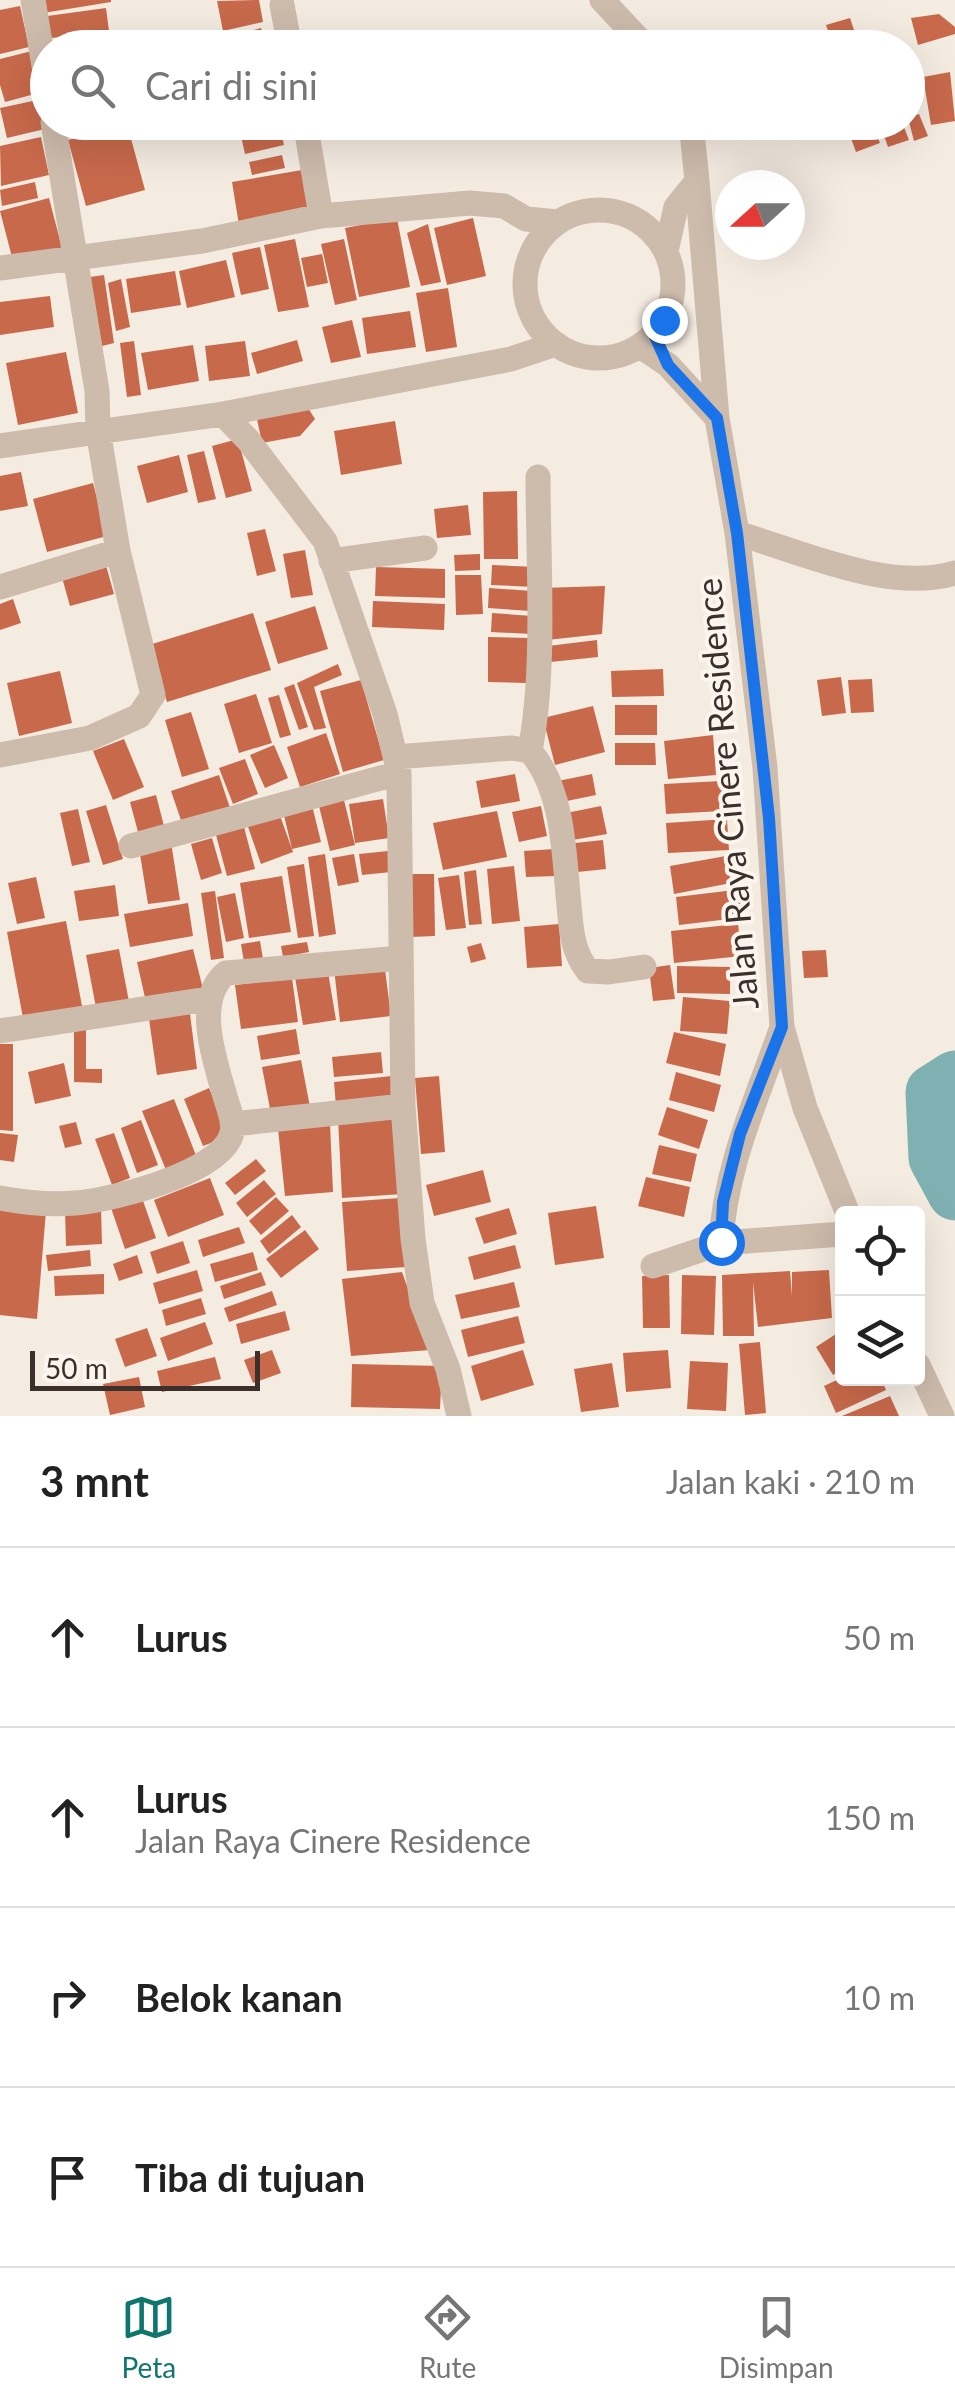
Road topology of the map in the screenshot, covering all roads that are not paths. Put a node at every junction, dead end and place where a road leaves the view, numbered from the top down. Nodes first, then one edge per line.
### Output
1 (32, 0) edge
2 (602, 0) edge
3 (282, 6) dead end
4 (37, 30) edge
5 (287, 30) edge
6 (630, 30) edge
7 (56, 140) edge
8 (308, 140) edge
9 (693, 140) edge
10 (697, 181) junction
11 (676, 207) junction
12 (321, 216) junction
13 (526, 219) junction
14 (636, 220) junction
15 (558, 222) junction
16 (535, 248) junction
17 (666, 251) junction
18 (76, 263) junction
19 (0, 268) edge
20 (0, 278) edge
21 (647, 340) junction
22 (542, 343) junction
23 (223, 414) junction
24 (717, 418) junction
25 (98, 430) junction
26 (0, 446) edge
27 (538, 477) dead end
28 (737, 533) junction
29 (425, 548) dead end
30 (118, 551) junction
31 (331, 560) junction
32 (955, 573) edge
33 (0, 587) edge
34 (530, 751) junction
35 (0, 755) edge
36 (397, 765) junction
37 (131, 846) dead end
38 (401, 958) junction
39 (644, 967) dead end
40 (208, 998) junction
41 (782, 1027) junction
42 (0, 1031) edge
43 (404, 1106) junction
44 (233, 1124) junction
45 (0, 1198) edge
46 (845, 1206) edge
47 (835, 1234) edge
48 (721, 1242) junction
49 (653, 1266) dead end
50 (925, 1379) edge
51 (458, 1416) edge
52 (942, 1416) edge

1 - 4 street
2 - 6 street
3 - 5 street
7 - 18 street
8 - 12 street
9 - 10 street, Jalan Raya Cinere Residence
10 - 11 street
10 - 24 street, Jalan Raya Cinere Residence
11 - 14 street
11 - 17 street
12 - 13 street
12 - 18 street
13 - 15 street
13 - 16 street
14 - 15 street
14 - 17 street
15 - 16 street
16 - 22 street
17 - 21 street
18 - 19 street
18 - 20 street
18 - 25 street
21 - 22 street
21 - 24 street
22 - 23 street
23 - 25 street
23 - 31 street
24 - 28 street, Jalan Raya Cinere Residence
25 - 26 street
25 - 30 street
27 - 34 street
28 - 32 street
28 - 41 street, Jalan Raya Cinere Residence
29 - 31 street
30 - 33 street
30 - 35 street
31 - 36 street
34 - 36 street
34 - 39 street
36 - 37 street
36 - 38 street
38 - 40 street
38 - 43 street
40 - 42 street
40 - 44 street
41 - 46 street, Jalan Raya Cinere Residence
41 - 48 street
43 - 44 street
43 - 51 street
44 - 45 street
47 - 48 street
48 - 49 street
50 - 52 street

